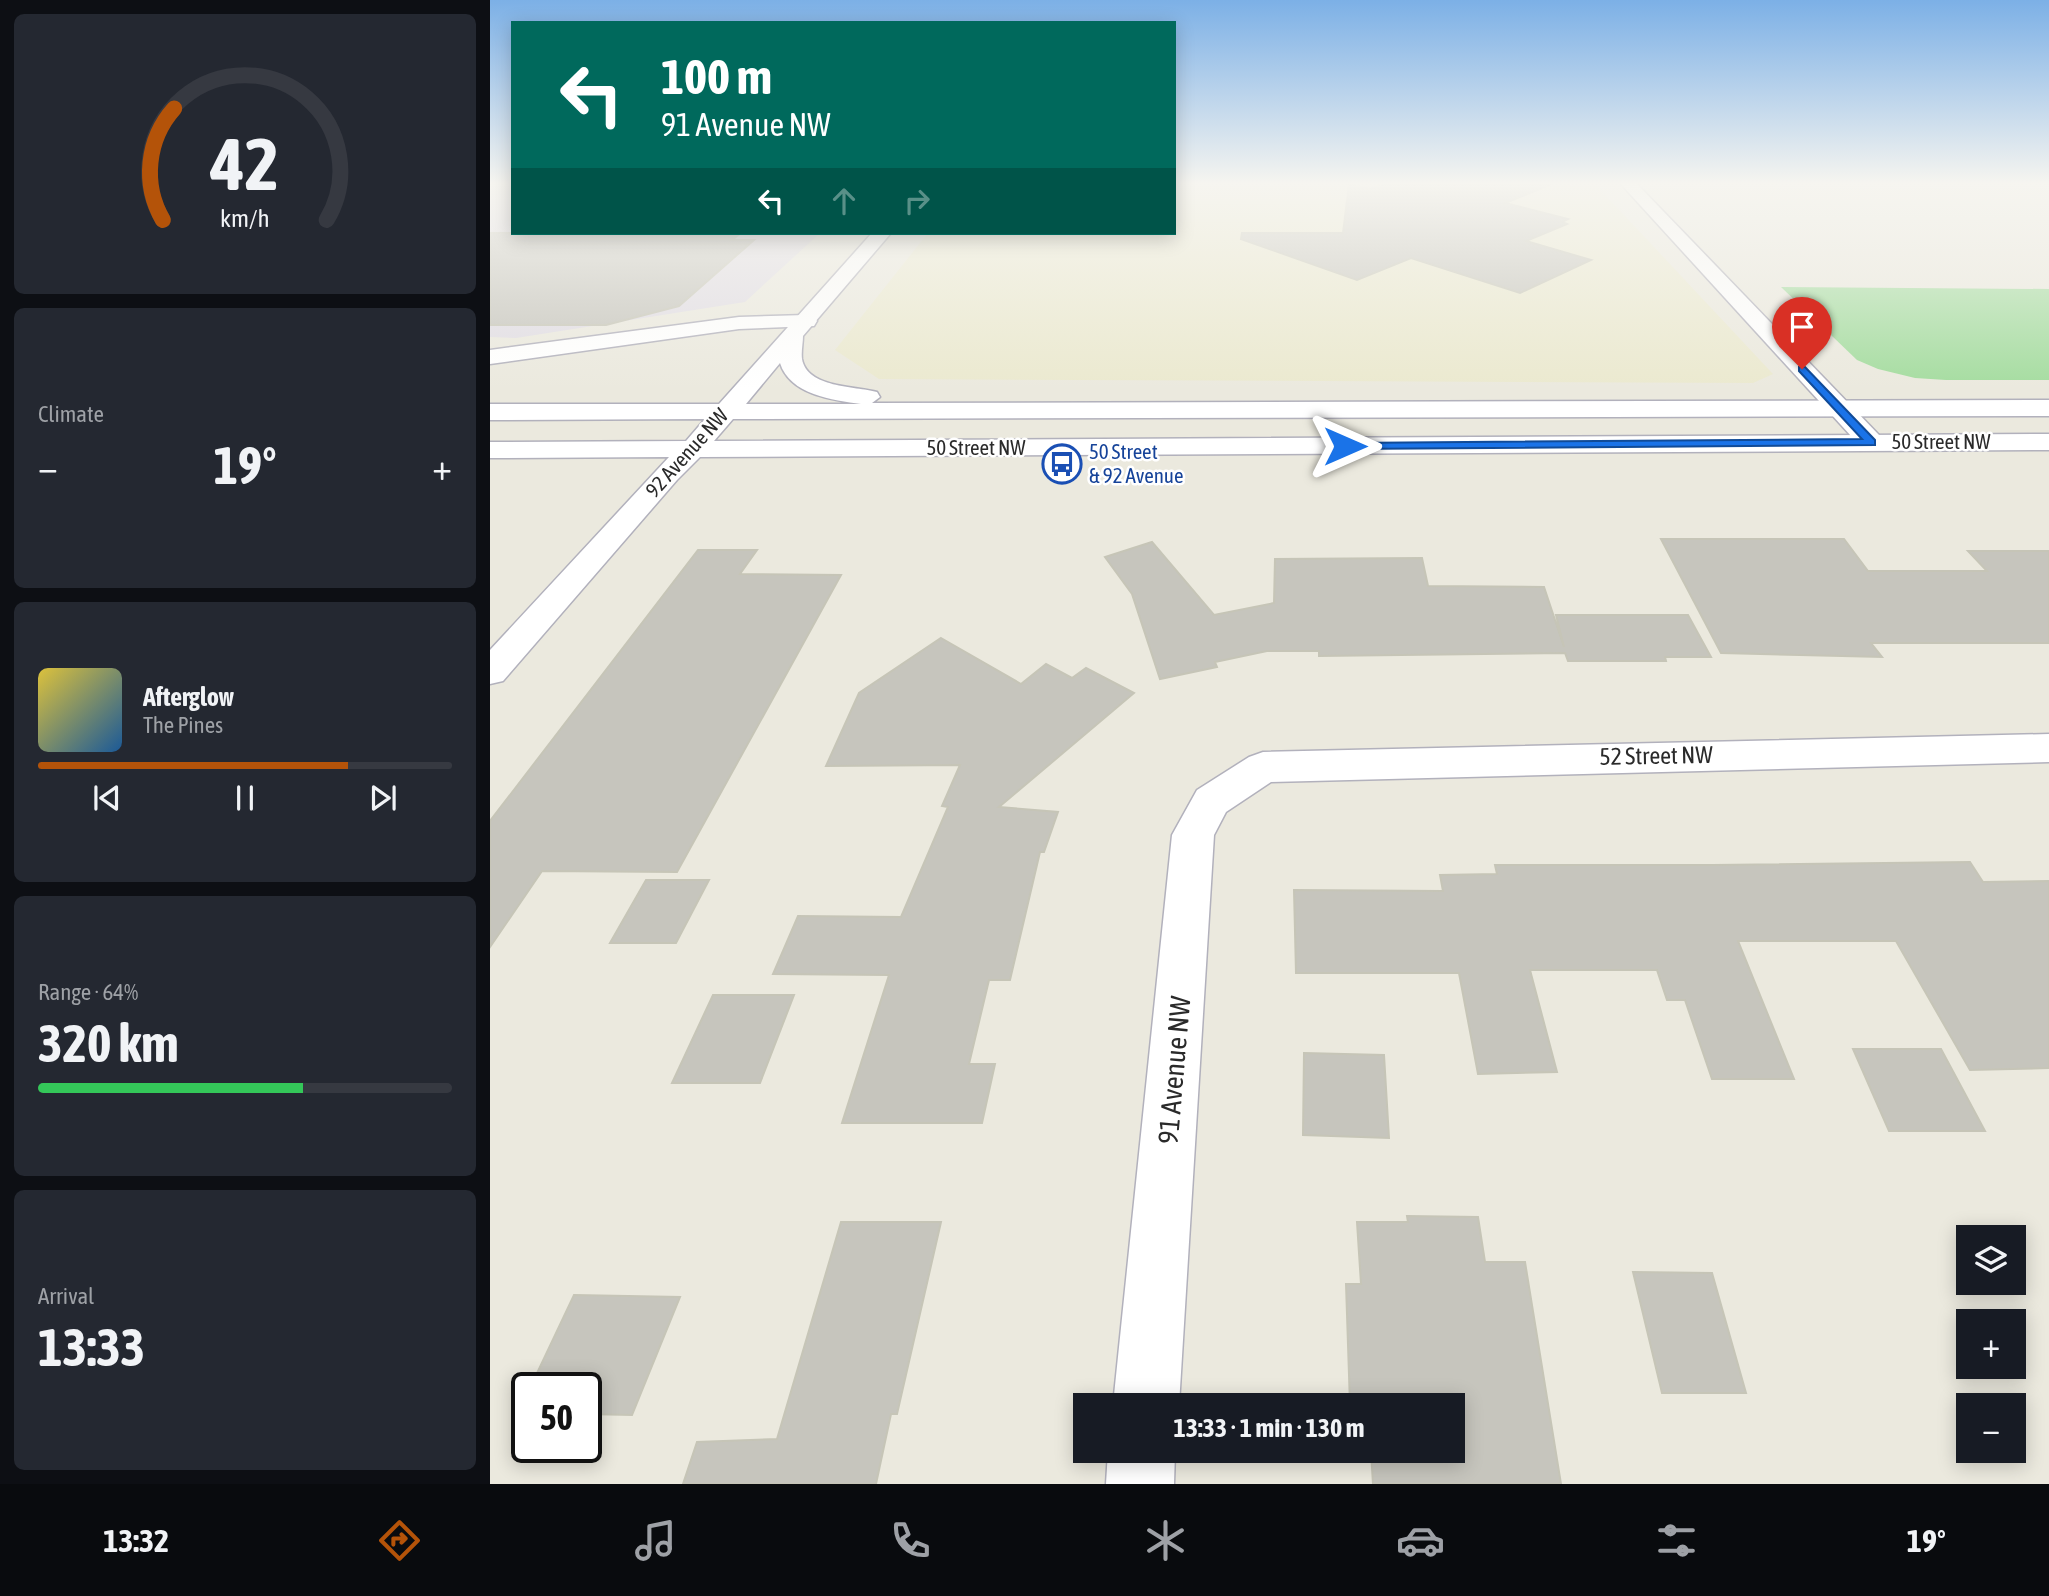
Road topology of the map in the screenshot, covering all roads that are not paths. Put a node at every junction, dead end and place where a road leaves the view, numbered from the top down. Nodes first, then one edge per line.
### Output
1 (865, 252) edge
2 (1693, 252) edge
3 (799, 329) junction
4 (490, 357) edge
5 (1840, 408) junction
6 (2049, 408) edge
7 (490, 412) edge
8 (724, 412) junction
9 (978, 412) junction
10 (1871, 442) junction
11 (2049, 442) edge
12 (490, 450) edge
13 (692, 450) junction
14 (490, 671) edge
15 (2049, 748) edge
16 (1263, 767) joint
17 (1147, 1393) edge
18 (1141, 1463) edge
19 (1139, 1484) edge

1 - 3 main road, 92 Avenue NW
2 - 5 main road
3 - 4 main road
3 - 8 main road, 92 Avenue NW
3 - 9 main road
5 - 6 main road, 50 Street NW
5 - 9 main road, 50 Street NW
5 - 10 main road
7 - 8 main road, 50 Street NW
8 - 9 main road, 50 Street NW
8 - 13 main road, 92 Avenue NW
10 - 11 main road, 50 Street NW
10 - 13 main road, 50 Street NW
12 - 13 main road, 50 Street NW
13 - 14 main road, 92 Avenue NW
15 - 16 main road, 52 Street NW
16 - 17 main road, 91 Avenue NW
18 - 19 main road

